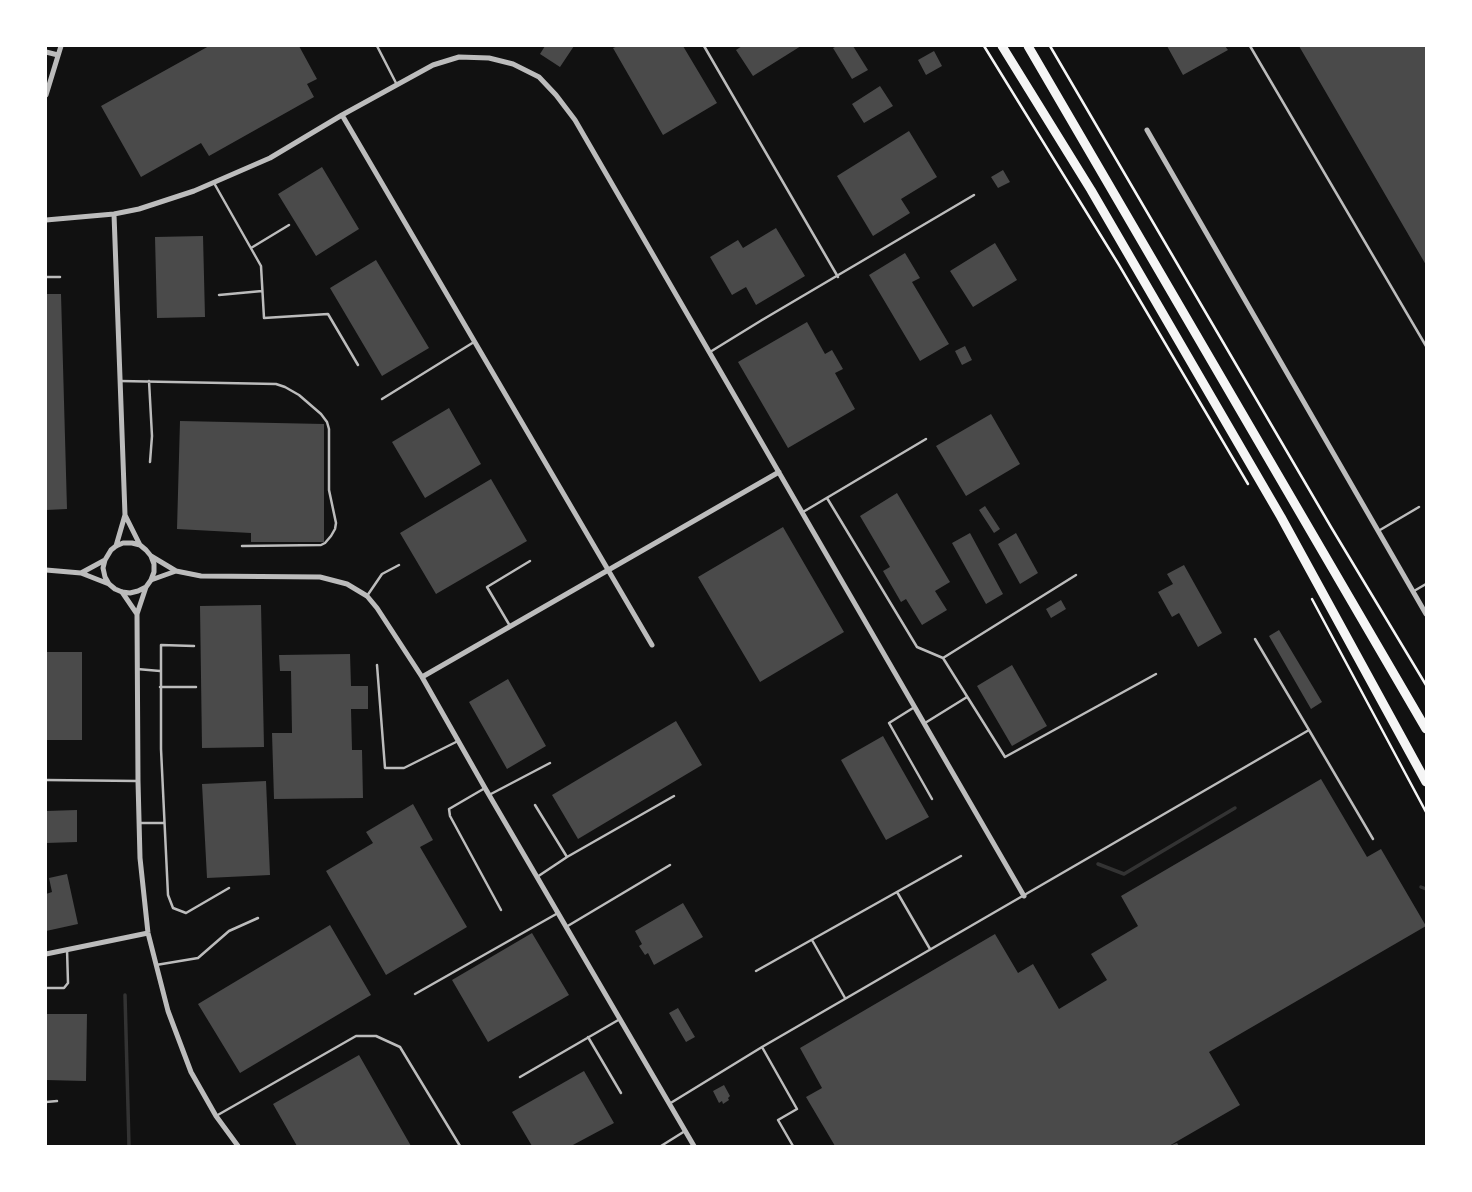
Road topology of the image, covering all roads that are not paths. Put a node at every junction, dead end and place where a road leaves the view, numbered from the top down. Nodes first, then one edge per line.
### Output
1 (61, 46) edge
2 (377, 46) edge
3 (704, 46) edge
4 (1002, 46) edge
5 (1028, 46) edge
6 (1250, 46) edge
7 (46, 52) edge
8 (58, 55) junction
9 (398, 86) junction
10 (46, 94) edge
11 (342, 115) junction
12 (1147, 130) dead end
13 (214, 183) junction
14 (974, 195) dead end
15 (114, 214) junction
16 (46, 220) edge
17 (289, 225) dead end
18 (251, 248) junction
19 (46, 277) edge
20 (60, 277) dead end
21 (838, 277) junction
22 (262, 291) junction
23 (219, 295) dead end
24 (474, 342) junction
25 (1426, 346) edge
26 (710, 352) junction
27 (358, 365) dead end
28 (120, 381) junction
29 (149, 382) junction
30 (382, 399) dead end
31 (926, 439) dead end
32 (150, 462) dead end
33 (779, 472) junction
34 (827, 498) junction
35 (1419, 507) dead end
36 (803, 512) junction
37 (125, 515) junction
38 (1379, 531) junction
39 (140, 545) junction
40 (116, 546) junction
41 (242, 546) dead end
42 (151, 556) junction
43 (104, 560) junction
44 (530, 561) dead end
45 (399, 565) dead end
46 (46, 570) edge
47 (176, 571) junction
48 (608, 571) junction
49 (81, 573) junction
50 (1076, 575) dead end
51 (151, 580) junction
52 (109, 584) junction
53 (1426, 584) edge
54 (146, 587) junction
55 (1413, 591) junction
56 (122, 592) junction
57 (367, 596) junction
58 (137, 614) junction
59 (1426, 614) edge
60 (509, 626) junction
61 (1255, 639) dead end
62 (652, 645) dead end
63 (194, 646) dead end
64 (943, 658) junction
65 (377, 665) dead end
66 (137, 669) junction
67 (160, 671) junction
68 (1156, 674) dead end
69 (422, 677) junction
70 (160, 687) junction
71 (196, 687) dead end
72 (968, 697) junction
73 (915, 706) junction
74 (925, 723) junction
75 (1426, 729) edge
76 (1309, 730) junction
77 (458, 741) junction
78 (550, 763) dead end
79 (46, 780) edge
80 (138, 781) junction
81 (1426, 782) edge
82 (485, 788) junction
83 (489, 795) junction
84 (674, 796) dead end
85 (932, 799) dead end
86 (535, 805) dead end
87 (139, 823) junction
88 (163, 823) junction
89 (1373, 839) dead end
90 (961, 856) dead end
91 (567, 857) junction
92 (670, 865) dead end
93 (537, 877) junction
94 (229, 888) dead end
95 (897, 892) junction
96 (1024, 896) junction
97 (501, 909) dead end
98 (558, 913) junction
99 (258, 918) dead end
100 (566, 927) junction
101 (148, 933) junction
102 (812, 940) junction
103 (66, 949) junction
104 (930, 949) junction
105 (46, 954) edge
106 (156, 965) junction
107 (756, 971) dead end
108 (46, 988) edge
109 (415, 994) dead end
110 (845, 998) junction
111 (620, 1019) junction
112 (588, 1037) junction
113 (762, 1047) junction
114 (520, 1077) dead end
115 (621, 1093) dead end
116 (46, 1101) edge
117 (57, 1101) dead end
118 (669, 1104) junction
119 (216, 1116) junction
120 (685, 1131) junction
121 (238, 1146) edge
122 (460, 1146) edge
123 (661, 1146) edge
124 (694, 1146) edge
125 (793, 1146) edge

1 - 8 street
2 - 9 lane
3 - 21 lane
4 - 81 highway
5 - 75 highway
6 - 25 lane
7 - 8 street
8 - 10 street
9 - 11 street
9 - 26 street
11 - 13 street
11 - 24 street
12 - 38 street
13 - 15 street
13 - 18 lane
14 - 21 lane
15 - 16 street
15 - 28 street
17 - 18 lane
18 - 22 lane
19 - 20 lane
21 - 26 lane
22 - 23 lane
22 - 27 lane
24 - 30 lane
24 - 48 street
26 - 33 street
28 - 29 lane
28 - 37 street
29 - 32 lane
29 - 41 lane
31 - 34 lane
33 - 36 street
33 - 48 street
34 - 36 lane
34 - 64 lane
35 - 38 lane
36 - 73 street
37 - 39 street
37 - 40 street
38 - 55 street
39 - 40 street
39 - 42 street
40 - 43 street
42 - 47 street
42 - 51 street
43 - 49 street
43 - 52 street
44 - 60 lane
45 - 57 lane
46 - 49 street
47 - 51 street
47 - 57 street
48 - 60 street
48 - 62 street
49 - 52 street
50 - 64 lane
51 - 54 street
52 - 56 street
53 - 55 lane
54 - 56 street
54 - 58 street
55 - 59 street
56 - 58 street
57 - 69 street
58 - 66 street
60 - 69 street
61 - 76 lane
63 - 67 lane
64 - 72 lane
65 - 77 lane
66 - 67 lane
66 - 80 street
67 - 70 lane
68 - 72 lane
69 - 77 street
70 - 71 lane
70 - 88 lane
72 - 74 lane
73 - 74 street
73 - 85 lane
74 - 96 street
76 - 89 lane
76 - 96 lane
77 - 82 street
78 - 83 lane
79 - 80 lane
80 - 87 street
82 - 83 street
82 - 97 lane
83 - 93 street
84 - 91 lane
86 - 91 lane
87 - 88 lane
87 - 101 street
88 - 94 lane
90 - 95 lane
91 - 93 lane
92 - 100 lane
93 - 98 street
95 - 102 lane
95 - 104 lane
96 - 104 lane
98 - 100 street
98 - 109 lane
99 - 106 lane
100 - 111 street
101 - 103 street
101 - 106 street
102 - 107 lane
102 - 110 lane
103 - 105 street
103 - 108 lane
104 - 110 lane
106 - 119 street
110 - 113 lane
111 - 112 lane
111 - 118 street
112 - 114 lane
112 - 115 lane
113 - 118 lane
113 - 125 lane
116 - 117 lane
118 - 120 street
119 - 121 street
119 - 122 lane
120 - 123 lane
120 - 124 street

